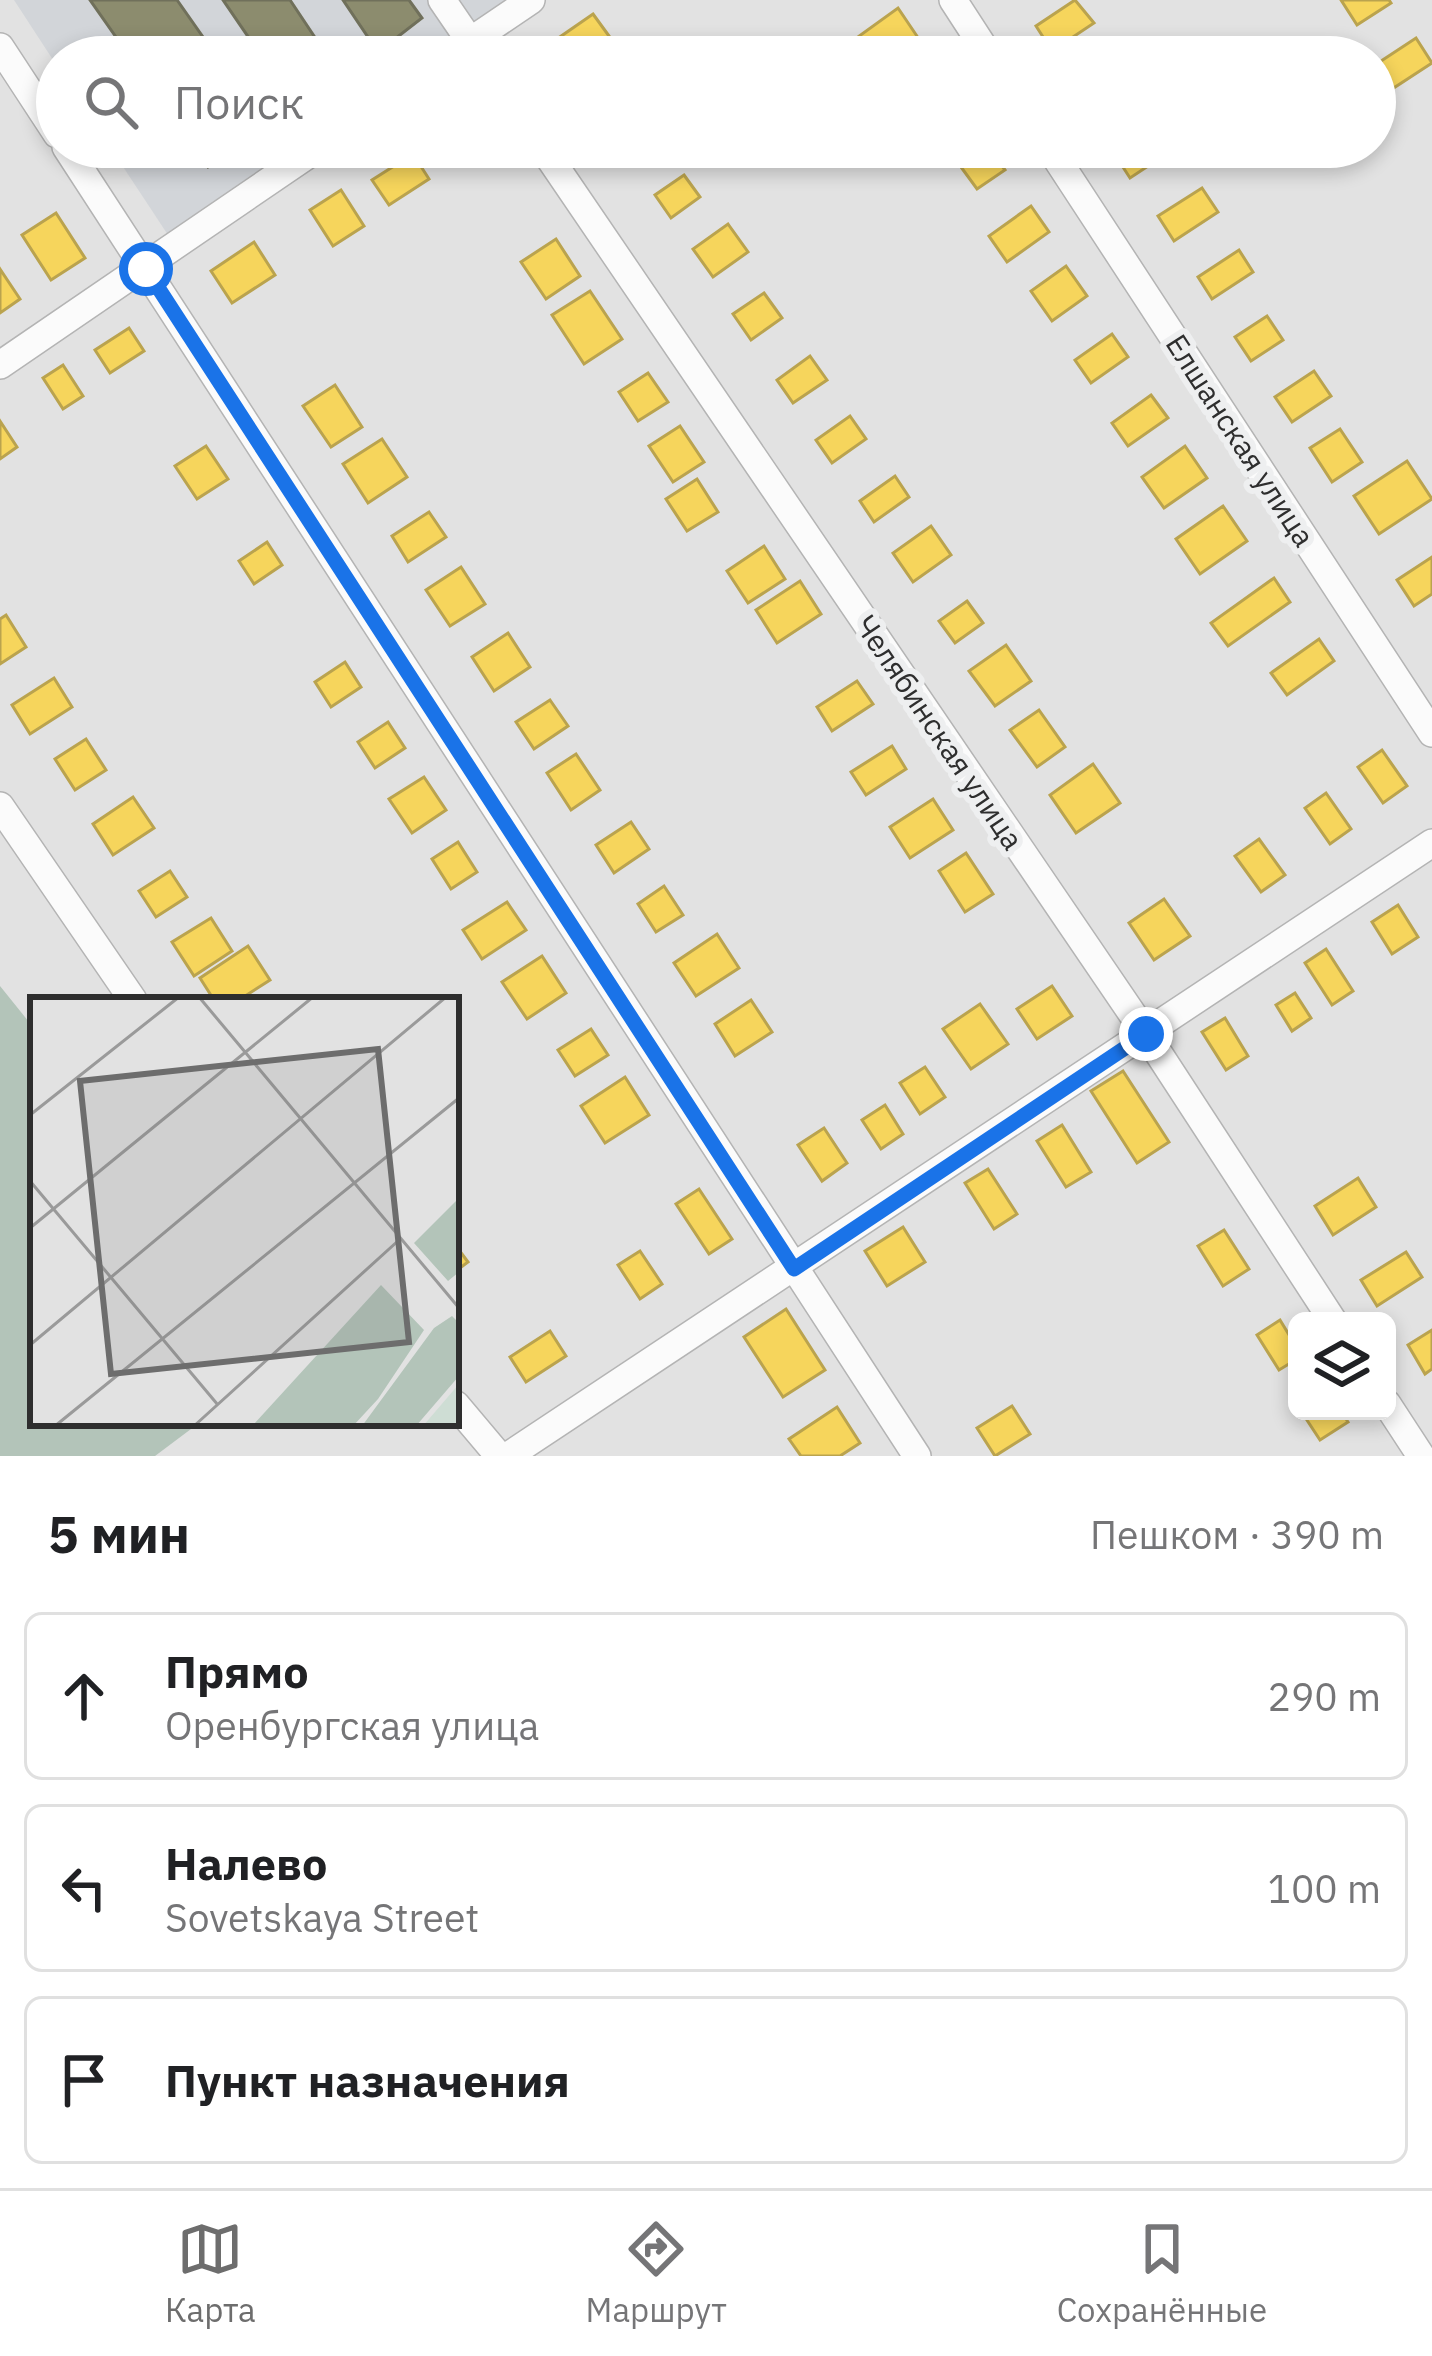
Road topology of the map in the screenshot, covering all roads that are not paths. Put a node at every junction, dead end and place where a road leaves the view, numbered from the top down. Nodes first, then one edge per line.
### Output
1 (442, 0) edge
2 (531, 0) edge
3 (953, 0) edge
4 (459, 36) edge
5 (486, 36) edge
6 (976, 36) edge
7 (0, 46) edge
8 (36, 102) edge
9 (80, 168) edge
10 (289, 168) edge
11 (556, 168) edge
12 (1063, 168) edge
13 (146, 269) junction
14 (0, 365) edge
15 (1432, 733) edge
16 (0, 806) edge
17 (1432, 843) edge
18 (131, 997) edge
19 (1146, 1034) junction
20 (794, 1269) junction
21 (1327, 1312) edge
22 (459, 1409) edge
23 (1396, 1418) edge
24 (499, 1456) edge
25 (508, 1456) edge
26 (916, 1456) edge
27 (1420, 1456) edge

1 - 4 street
2 - 5 street
3 - 6 street
7 - 8 street
9 - 13 street
10 - 13 street
11 - 19 street, Челябинская улица
12 - 15 street, Елшанская улица
13 - 14 street
13 - 20 street
16 - 18 street
17 - 19 street
19 - 20 street
19 - 21 street, Челябинская улица
20 - 25 street
20 - 26 street
22 - 24 street
23 - 27 street

